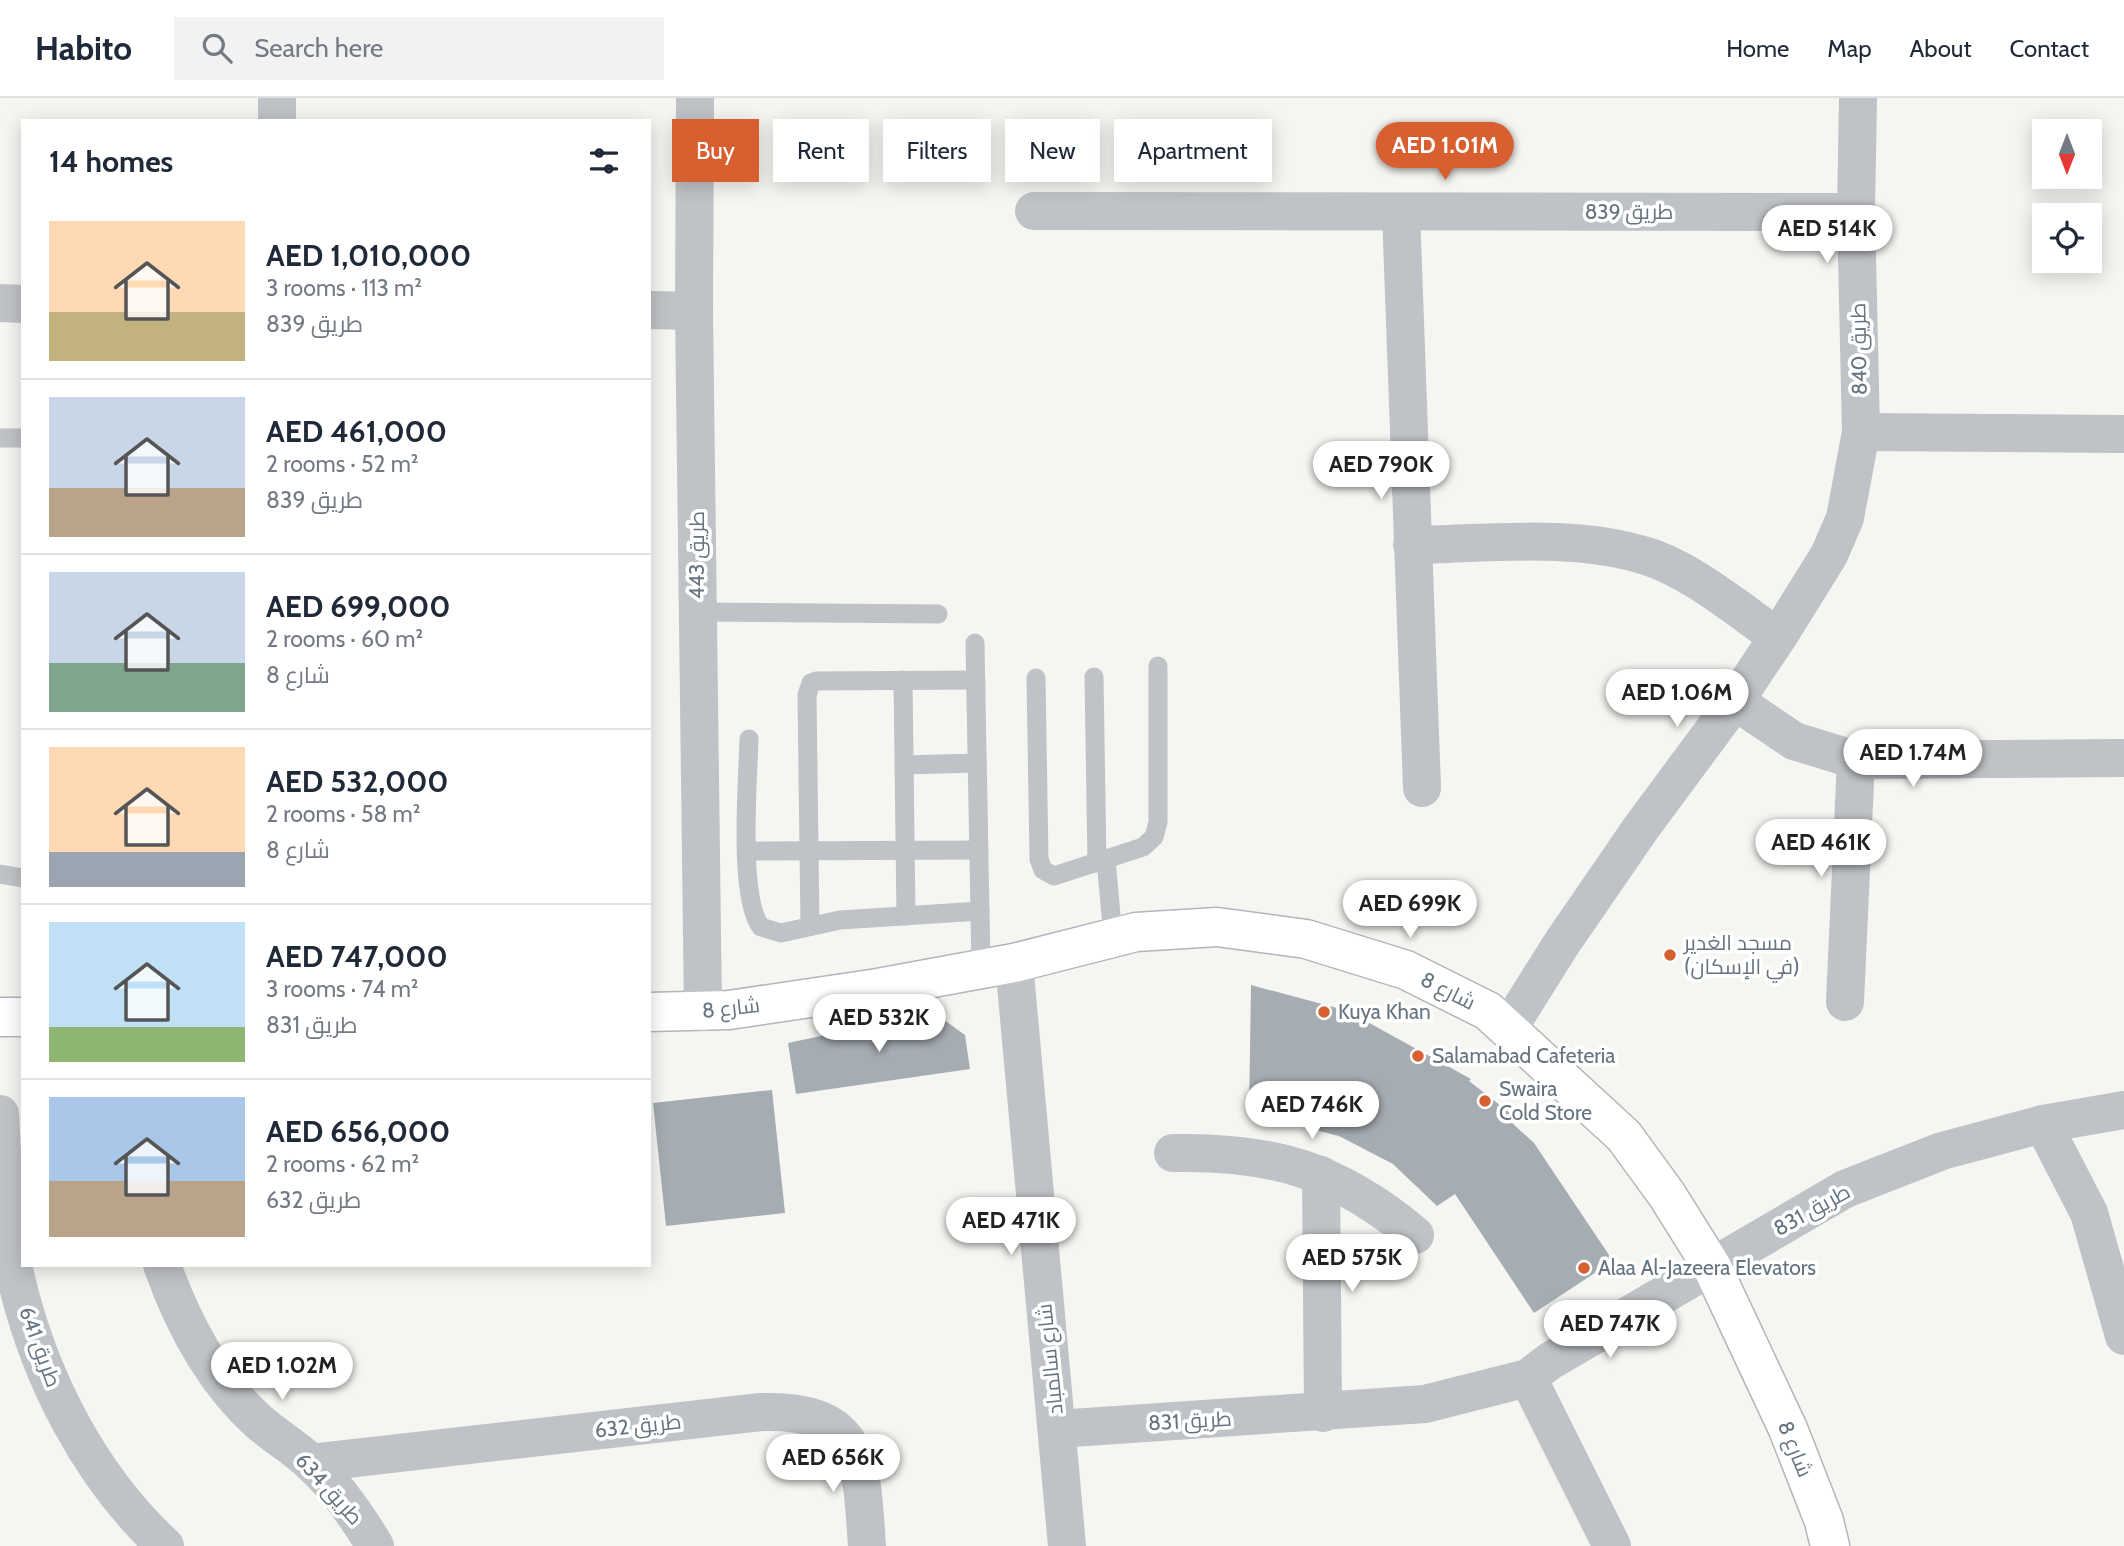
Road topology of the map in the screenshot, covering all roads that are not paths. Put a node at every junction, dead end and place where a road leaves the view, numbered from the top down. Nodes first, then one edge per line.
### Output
1 (277, 98) edge
2 (695, 98) edge
3 (1858, 98) edge
4 (277, 119) edge
5 (1034, 211) dead end
6 (1401, 212) junction
7 (1856, 212) junction
8 (0, 303) edge
9 (21, 303) edge
10 (651, 310) edge
11 (694, 311) junction
12 (1861, 432) junction
13 (2124, 434) edge
14 (0, 438) edge
15 (21, 438) edge
16 (1412, 545) junction
17 (698, 612) junction
18 (938, 614) dead end
19 (1778, 637) junction
20 (975, 643) dead end
21 (1158, 666) dead end
22 (1094, 677) dead end
23 (1036, 678) dead end
24 (902, 680) junction
25 (976, 680) junction
26 (1735, 701) junction
27 (749, 739) dead end
28 (2124, 758) edge
29 (1856, 760) junction
30 (977, 763) junction
31 (904, 765) junction
32 (1422, 788) dead end
33 (905, 850) junction
34 (979, 850) junction
35 (809, 851) junction
36 (747, 852) junction
37 (1101, 861) junction
38 (0, 874) edge
39 (21, 878) edge
40 (980, 911) junction
41 (906, 916) junction
42 (810, 926) junction
43 (1113, 937) junction
44 (997, 965) junction
45 (1845, 1002) dead end
46 (651, 1012) edge
47 (702, 1012) junction
48 (0, 1017) edge
49 (21, 1017) edge
50 (1508, 1029) junction
51 (2124, 1110) edge
52 (0, 1114) edge
53 (2043, 1124) junction
54 (1173, 1153) dead end
55 (1321, 1175) junction
56 (1415, 1235) dead end
57 (163, 1267) edge
58 (1712, 1267) junction
59 (2124, 1336) edge
60 (1528, 1378) junction
61 (1323, 1413) junction
62 (1057, 1429) junction
63 (311, 1463) junction
64 (165, 1546) edge
65 (375, 1546) edge
66 (867, 1546) edge
67 (1067, 1546) edge
68 (1612, 1546) edge
69 (1830, 1546) edge

1 - 4 street
2 - 11 street, طريق 443
3 - 7 street, طريق 840
5 - 6 street, طريق 839
6 - 7 street, طريق 839
6 - 16 street
7 - 12 street, طريق 840
8 - 9 street
10 - 11 street
11 - 17 street, طريق 443
12 - 13 street
12 - 19 street, طريق 840
14 - 15 lane
16 - 19 street
16 - 32 street
17 - 18 lane
17 - 47 street, طريق 443
19 - 26 street, طريق 840
20 - 25 lane
21 - 37 lane
22 - 37 lane
23 - 37 lane
24 - 25 lane
24 - 31 lane
24 - 35 lane
25 - 30 lane
26 - 29 street
26 - 50 street, طريق 840
27 - 36 lane
28 - 29 street
29 - 45 street
30 - 31 lane
30 - 34 lane
31 - 33 lane
33 - 34 lane
33 - 35 lane
33 - 41 lane
34 - 40 lane
35 - 36 lane
35 - 42 lane
36 - 42 lane
37 - 43 lane
38 - 39 lane
40 - 41 lane
40 - 44 lane
41 - 42 lane
43 - 44 street, شارع 8
43 - 50 street, شارع 8
44 - 47 street, شارع 8
44 - 62 street, شارع سالمباد
46 - 47 street, شارع 8
48 - 49 street
50 - 58 street, شارع 8
51 - 53 street, طريق 831
52 - 64 street, طريق 641
53 - 58 street, طريق 831
53 - 59 street
54 - 55 street
55 - 56 street
55 - 61 street
57 - 63 street, طريق 634
58 - 60 street, طريق 831
58 - 69 street, شارع 8
60 - 61 street, طريق 831
60 - 68 street
61 - 62 street, طريق 831
62 - 67 street, شارع سالمباد
63 - 65 street, طريق 634
63 - 66 street, طريق 632

